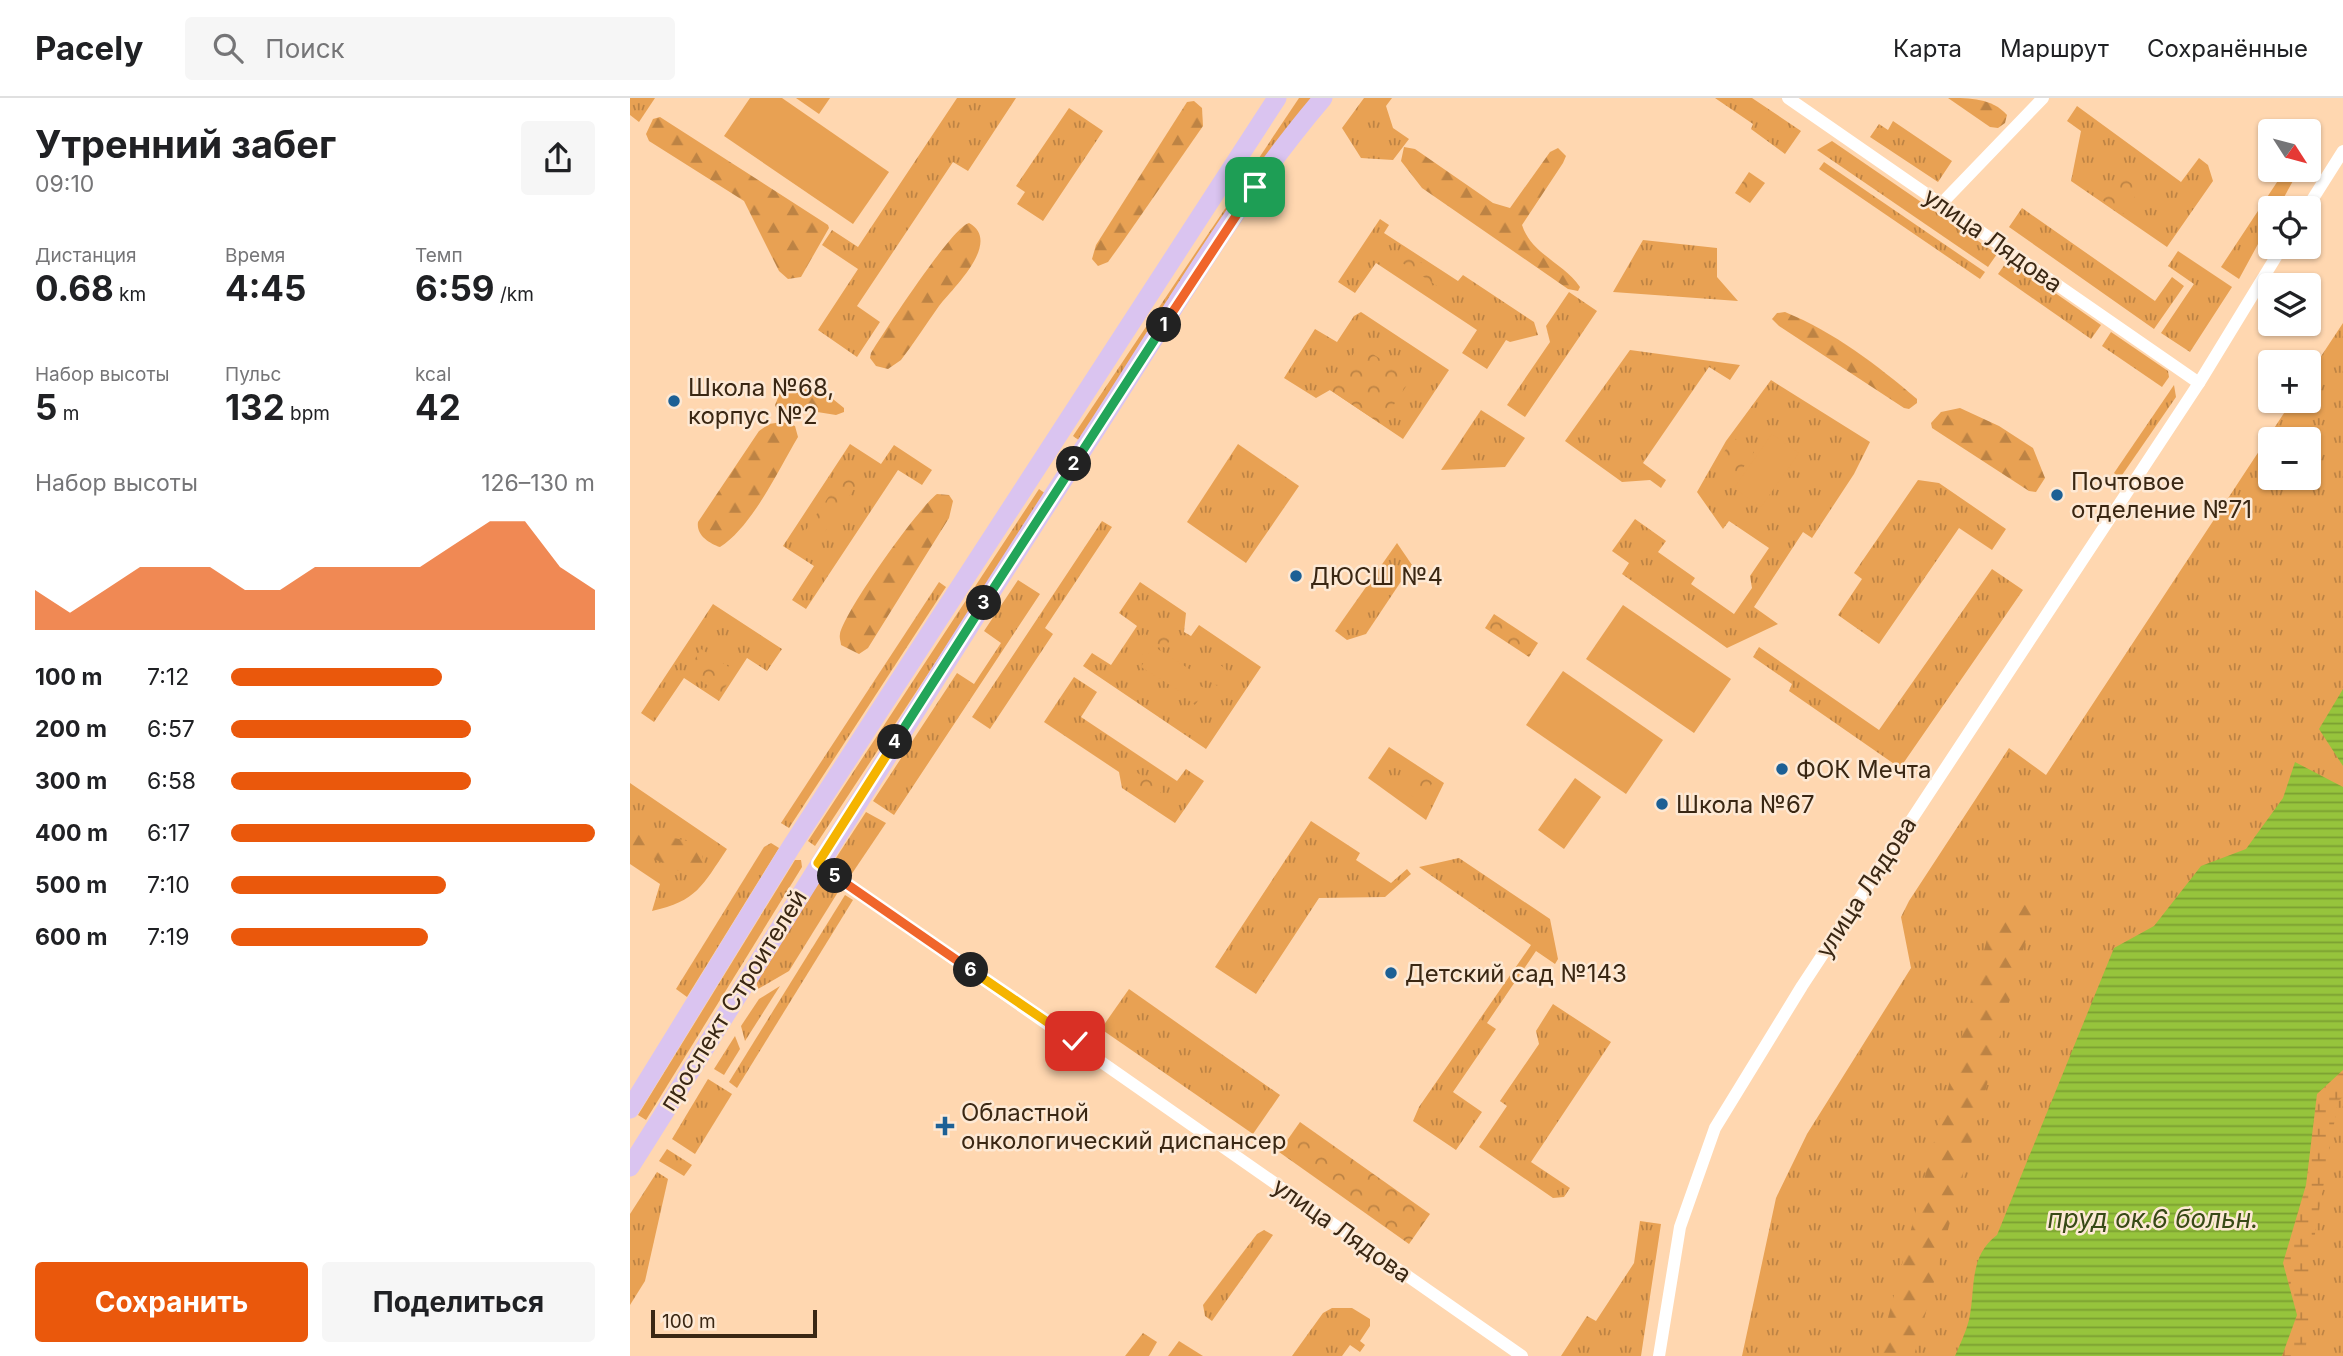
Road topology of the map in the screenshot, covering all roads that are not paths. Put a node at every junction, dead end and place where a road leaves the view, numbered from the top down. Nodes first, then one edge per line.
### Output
1 (1277, 98) edge
2 (1323, 98) edge
3 (1788, 98) edge
4 (2043, 98) edge
5 (2343, 150) edge
6 (2314, 196) edge
7 (1941, 204) junction
8 (2276, 259) edge
9 (2199, 383) junction
10 (818, 863) junction
11 (630, 1109) edge
12 (630, 1167) edge
13 (1522, 1356) edge
14 (1659, 1356) edge

1 - 11 main road, проспект Строителей
2 - 10 main road, проспект Строителей
3 - 7 street, улица Лядова
4 - 7 street
5 - 6 street
7 - 9 street, улица Лядова
8 - 9 street, улица Лядова
9 - 14 street, улица Лядова
10 - 12 main road, проспект Строителей
10 - 13 street, улица Лядова

